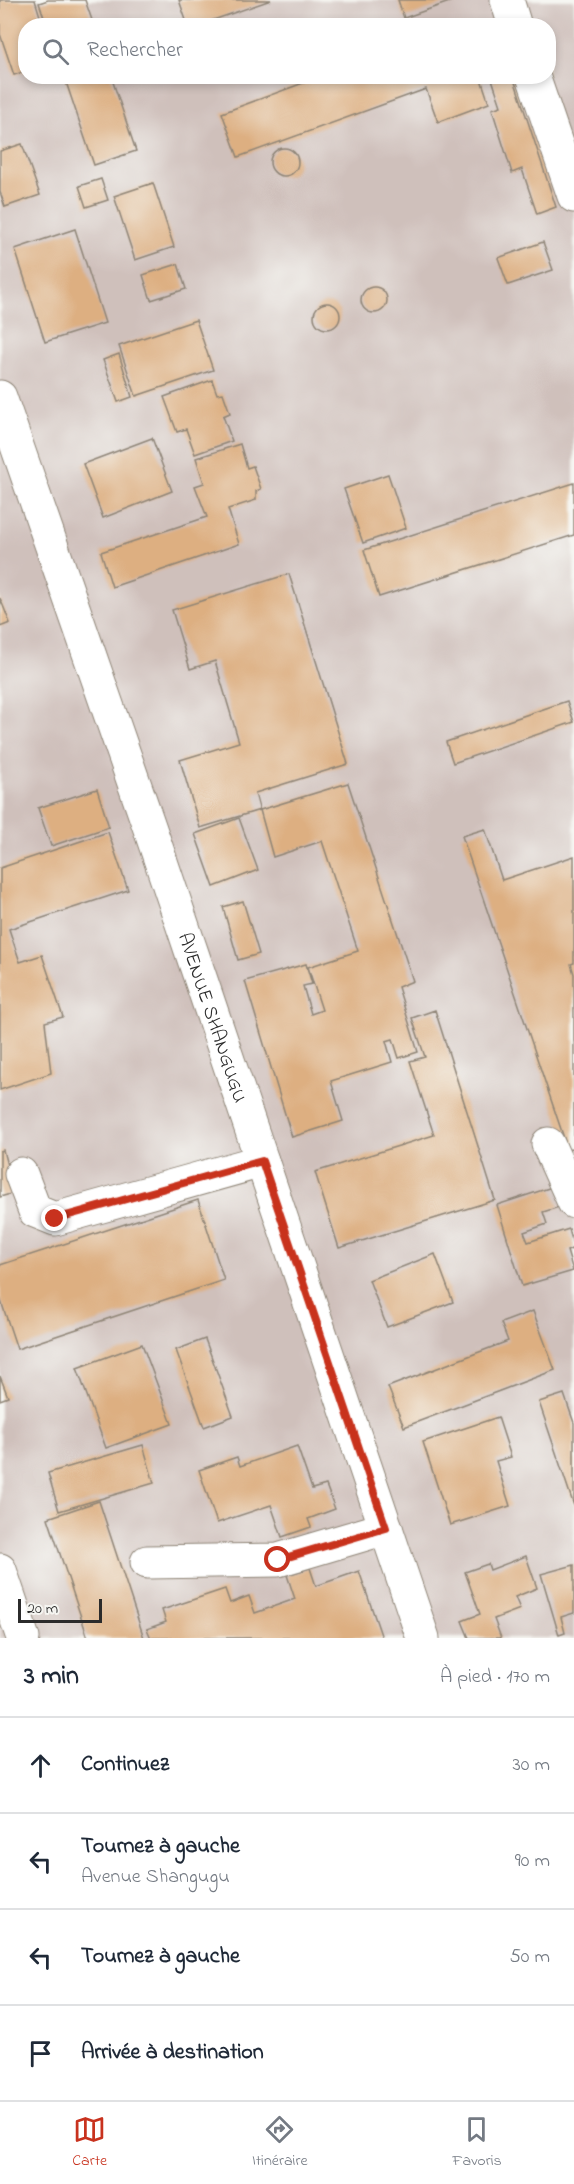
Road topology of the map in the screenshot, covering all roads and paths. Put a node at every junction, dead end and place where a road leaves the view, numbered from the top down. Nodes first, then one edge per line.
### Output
1 (507, 0) edge
2 (513, 18) edge
3 (536, 84) edge
4 (574, 196) edge
5 (0, 397) edge
6 (548, 1144) dead end
7 (262, 1161) junction
8 (21, 1174) dead end
9 (574, 1202) edge
10 (386, 1528) junction
11 (147, 1562) dead end
12 (0, 1570) edge
13 (23, 1638) edge
14 (423, 1638) edge

1 - 2 street
3 - 4 street
5 - 7 street, AVENUE SHANGUGU
6 - 9 street
7 - 8 street
7 - 10 street, AVENUE SHANGUGU
10 - 11 street
10 - 14 street, AVENUE SHANGUGU
12 - 13 street

